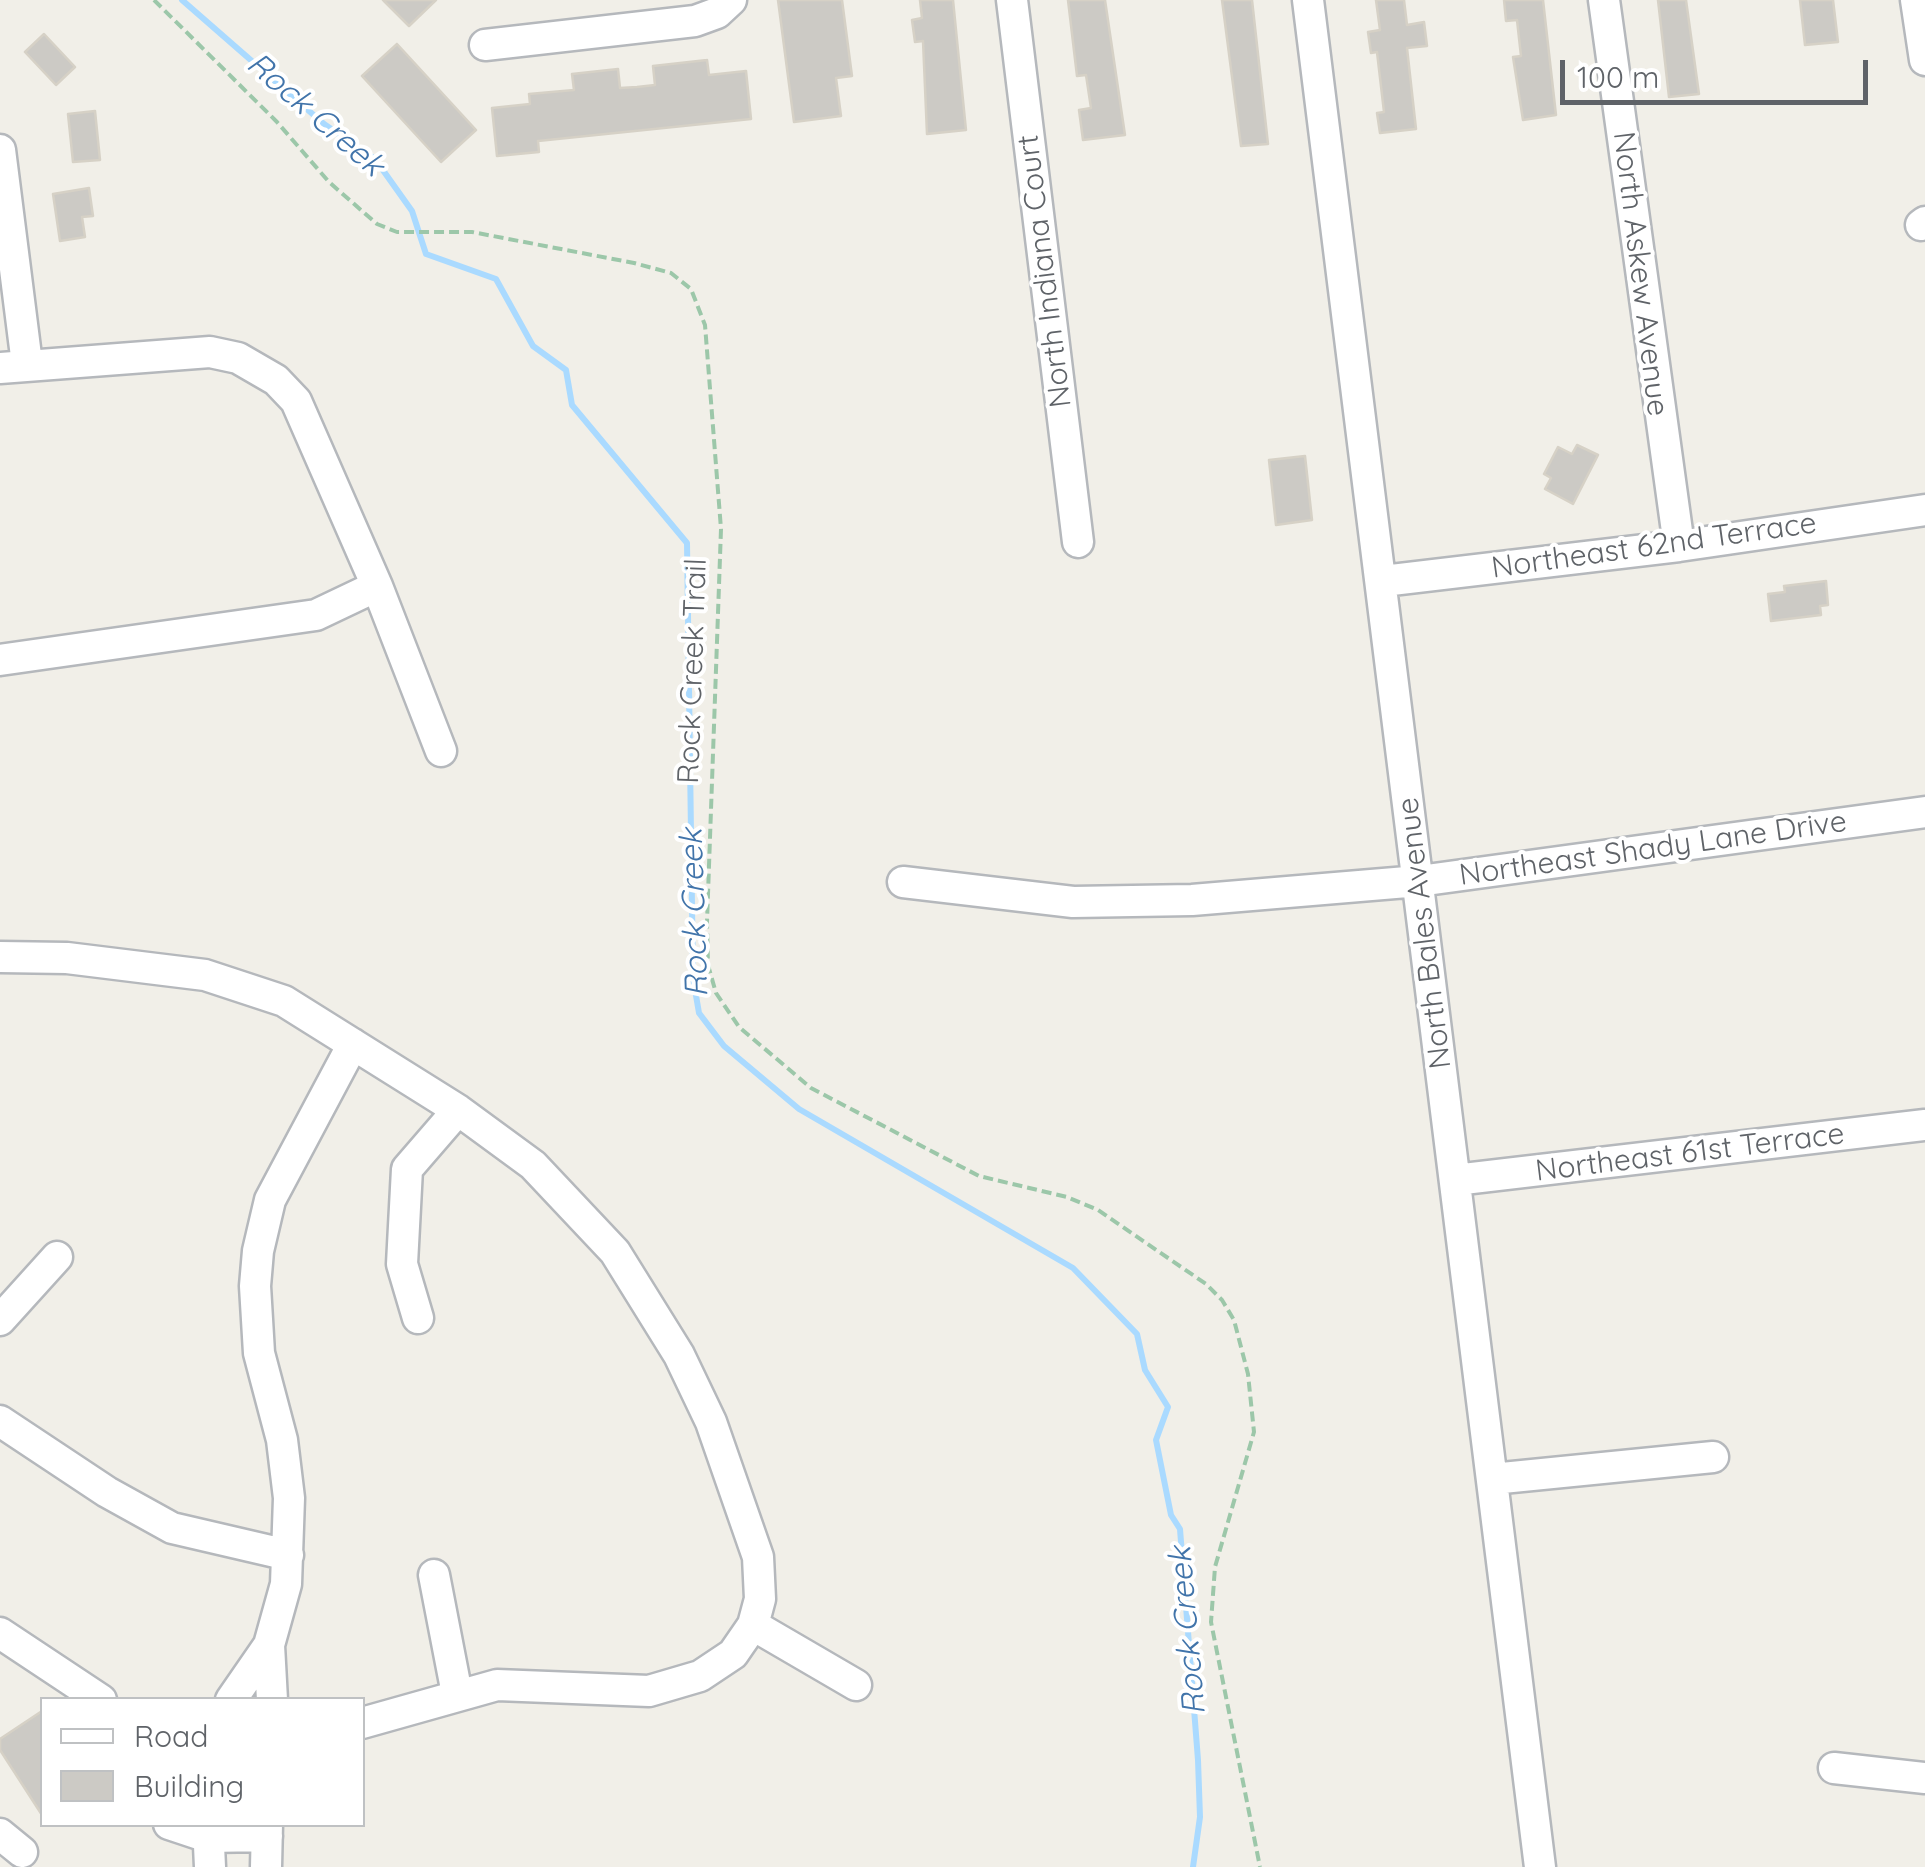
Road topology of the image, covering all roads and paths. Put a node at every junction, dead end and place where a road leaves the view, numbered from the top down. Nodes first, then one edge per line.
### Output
1 (154, 0) edge
2 (731, 0) edge
3 (1012, 0) edge
4 (1308, 0) edge
5 (1604, 0) edge
6 (1916, 0) edge
7 (485, 45) dead end
8 (1925, 60) edge
9 (0, 150) edge
10 (13, 366) edge
11 (1925, 510) edge
12 (1078, 542) dead end
13 (1679, 546) junction
14 (1383, 582) junction
15 (377, 586) junction
16 (0, 660) edge
17 (441, 751) dead end
18 (1925, 812) edge
19 (1419, 881) junction
20 (903, 882) dead end
21 (0, 957) edge
22 (353, 1044) junction
23 (458, 1110) junction
24 (1925, 1125) edge
25 (1455, 1180) junction
26 (57, 1257) dead end
27 (418, 1318) dead end
28 (0, 1320) edge
29 (0, 1421) edge
30 (1713, 1457) dead end
31 (1492, 1479) junction
32 (288, 1555) junction
33 (434, 1575) dead end
34 (752, 1625) junction
35 (0, 1633) edge
36 (269, 1645) junction
37 (856, 1686) dead end
38 (457, 1694) junction
39 (96, 1697) edge
40 (233, 1697) edge
41 (272, 1697) edge
42 (365, 1722) edge
43 (1834, 1768) dead end
44 (1925, 1778) edge
45 (175, 1827) edge
46 (267, 1830) edge
47 (209, 1843) edge
48 (266, 1867) edge
49 (1260, 1867) edge
50 (1540, 1867) edge

1 - 49 path, Rock Creek Trail
2 - 7 street
3 - 12 street, North Indiana Court
4 - 14 street, North Bales Avenue
5 - 13 street, North Askew Avenue
6 - 8 street
9 - 10 street
10 - 15 street
11 - 13 street, Northeast 62nd Terrace
13 - 14 street, Northeast 62nd Terrace
14 - 19 street, North Bales Avenue
15 - 16 street
15 - 17 street
18 - 19 street, Northeast Shady Lane Drive
19 - 20 street, Northeast Shady Lane Drive
19 - 25 street, North Bales Avenue
21 - 22 street
22 - 23 street
22 - 32 street
23 - 27 street
23 - 34 street
24 - 25 street, Northeast 61st Terrace
25 - 31 street, North Bales Avenue
26 - 28 street
29 - 32 street
30 - 31 street
31 - 50 street, North Bales Avenue
32 - 36 street
33 - 38 street
34 - 37 street
34 - 38 street
35 - 39 street
36 - 40 street
36 - 41 street
38 - 42 street
43 - 44 street
45 - 47 street
46 - 47 street
46 - 48 street

